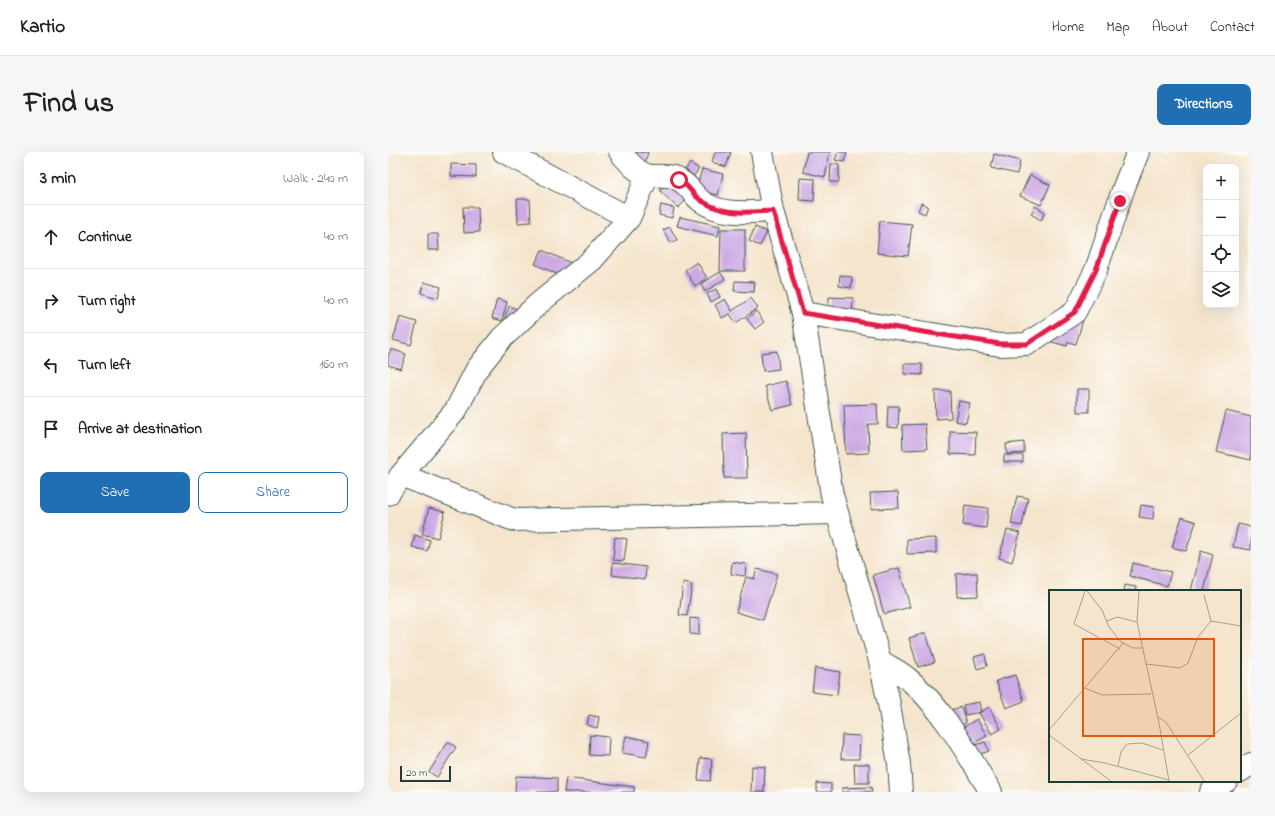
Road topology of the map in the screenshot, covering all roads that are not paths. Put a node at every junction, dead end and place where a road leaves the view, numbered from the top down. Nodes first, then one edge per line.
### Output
1 (504, 152) edge
2 (620, 152) edge
3 (762, 152) edge
4 (1138, 152) edge
5 (648, 176) junction
6 (773, 211) junction
7 (629, 218) junction
8 (803, 313) junction
9 (401, 475) junction
10 (388, 494) edge
11 (837, 513) junction
12 (880, 661) junction
13 (1251, 764) edge
14 (1241, 770) edge
15 (1225, 782) edge
16 (901, 792) edge
17 (991, 792) edge
18 (1211, 792) edge

1 - 7 street
2 - 5 street
3 - 6 street
4 - 8 street
5 - 6 street
5 - 7 street
6 - 8 street
7 - 9 street
8 - 11 street
9 - 10 street
9 - 11 street
11 - 12 street
12 - 16 street
12 - 17 street
13 - 14 street
15 - 18 street

